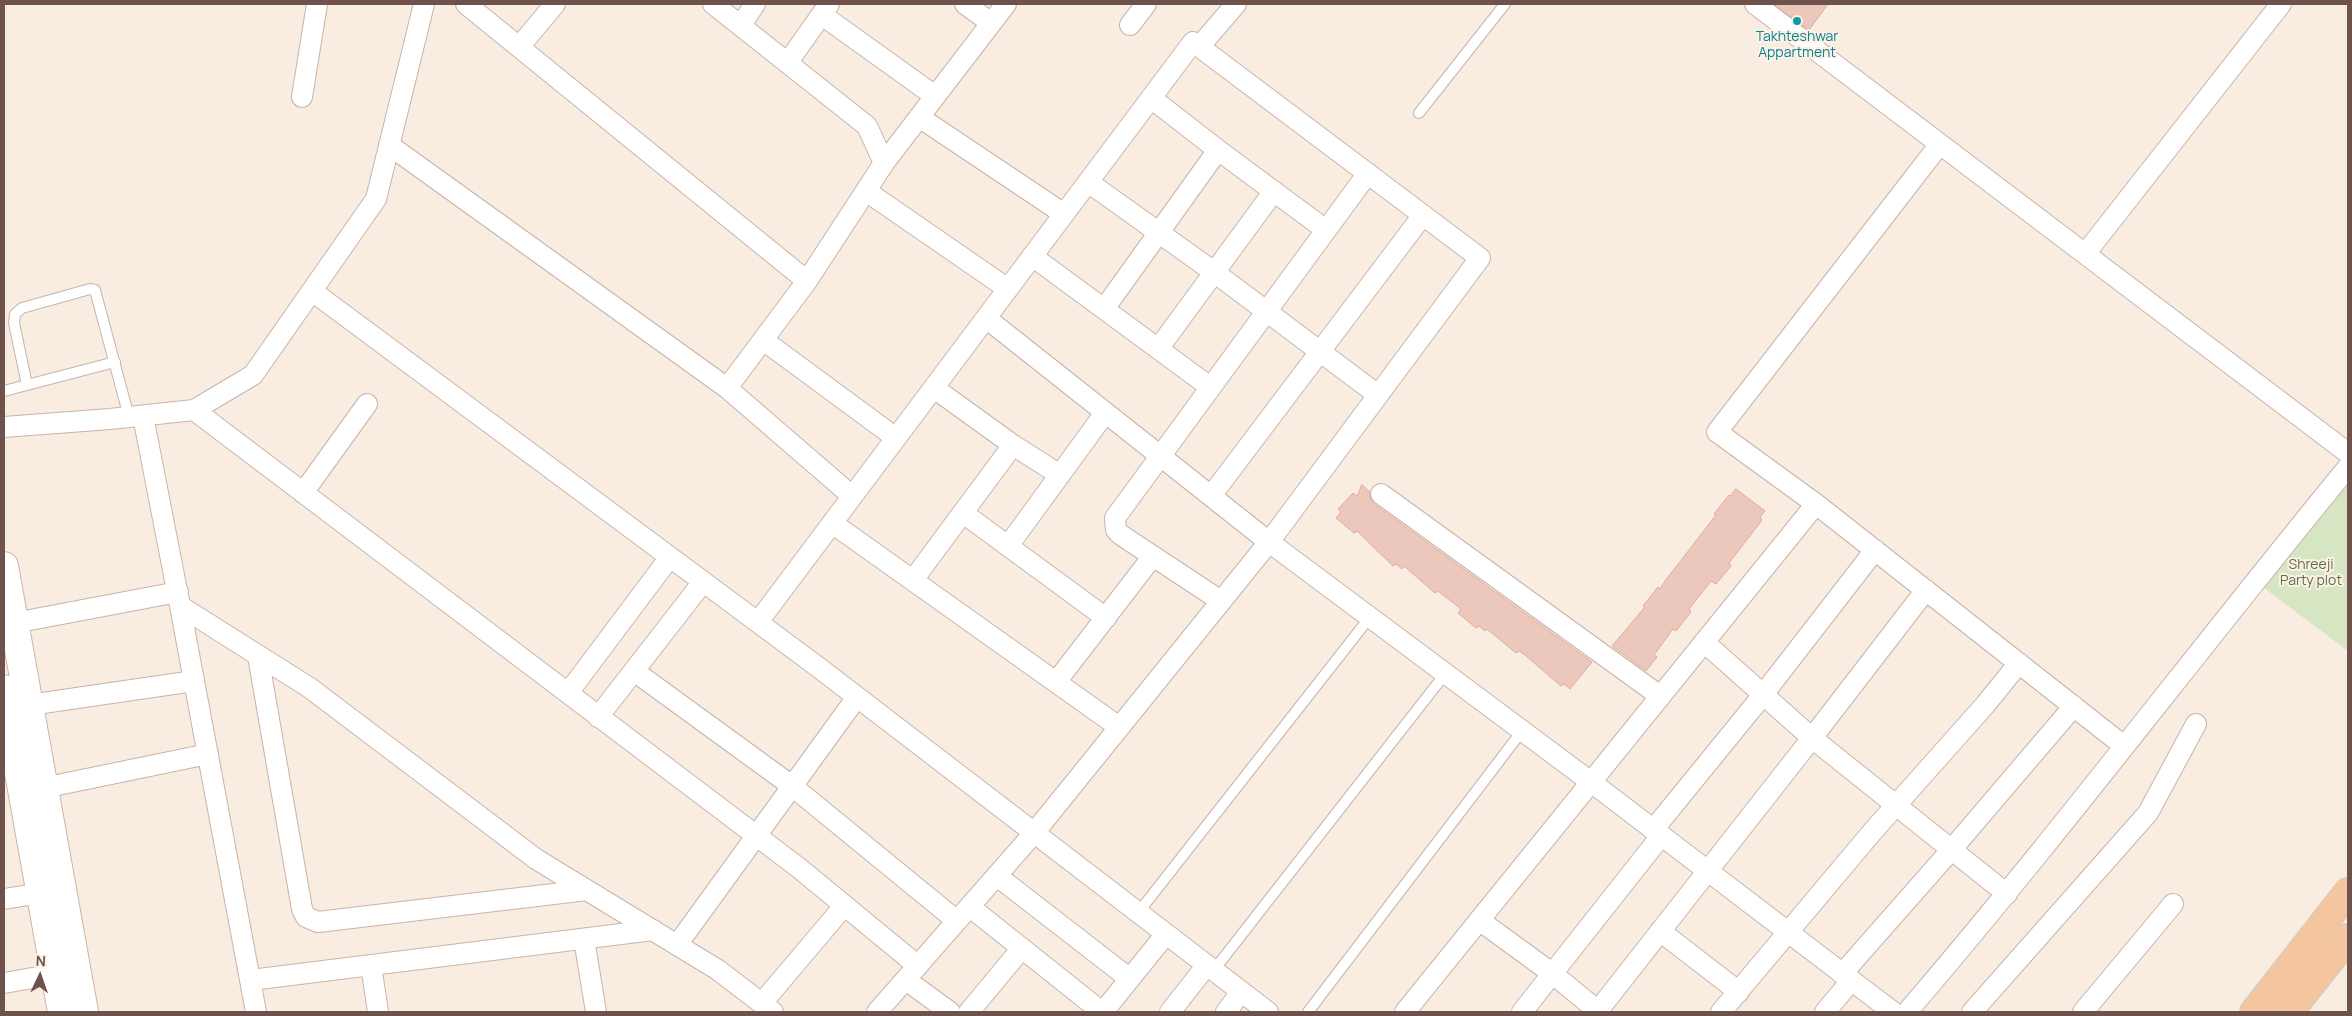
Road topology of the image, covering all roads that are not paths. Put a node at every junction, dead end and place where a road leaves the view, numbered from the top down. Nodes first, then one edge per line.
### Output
1 (317, 4) edge
2 (424, 4) edge
3 (466, 4) edge
4 (555, 4) edge
5 (713, 4) edge
6 (755, 4) edge
7 (965, 4) edge
8 (1006, 4) edge
9 (1146, 4) edge
10 (1236, 4) edge
11 (1505, 4) edge
12 (1755, 4) edge
13 (2281, 4) edge
14 (826, 9) edge
15 (991, 23) junction
16 (740, 25) junction
17 (1130, 25) dead end
18 (1199, 46) junction
19 (519, 47) junction
20 (788, 62) junction
21 (935, 96) junction
22 (302, 97) dead end
23 (1152, 98) junction
24 (1419, 113) dead end
25 (919, 118) junction
26 (1940, 144) junction
27 (389, 145) junction
28 (1218, 150) junction
29 (884, 163) junction
30 (1368, 173) junction
31 (1088, 182) junction
32 (866, 190) junction
33 (1274, 191) junction
34 (1064, 214) junction
35 (1423, 215) junction
36 (1326, 230) junction
37 (1159, 233) junction
38 (2085, 254) junction
39 (1032, 256) junction
40 (1214, 272) junction
41 (807, 281) junction
42 (1008, 289) junction
43 (312, 291) junction
44 (1104, 309) junction
45 (1266, 311) junction
46 (986, 318) junction
47 (763, 340) junction
48 (1158, 348) junction
49 (1320, 352) junction
50 (115, 362) junction
51 (28, 385) junction
52 (1210, 387) junction
53 (727, 388) junction
54 (934, 388) junction
55 (4, 391) edge
56 (1378, 395) junction
57 (367, 404) dead end
58 (194, 410) junction
59 (1105, 413) junction
60 (136, 417) junction
61 (4, 427) edge
62 (896, 438) junction
63 (1013, 445) junction
64 (2348, 453) edge
65 (1160, 456) junction
66 (2348, 467) edge
67 (1060, 475) junction
68 (303, 493) junction
69 (1381, 494) dead end
70 (852, 496) junction
71 (1211, 496) junction
72 (1816, 504) junction
73 (963, 513) junction
74 (832, 523) junction
75 (1269, 542) junction
76 (1008, 546) junction
77 (1875, 550) junction
78 (1153, 556) junction
79 (670, 557) junction
80 (4, 566) edge
81 (913, 580) junction
82 (703, 582) junction
83 (1926, 590) junction
84 (179, 599) junction
85 (1221, 601) junction
86 (1106, 618) junction
87 (1370, 618) junction
88 (758, 622) junction
89 (14, 623) junction
90 (1704, 642) junction
91 (258, 656) junction
92 (2019, 663) junction
93 (634, 671) junction
94 (1445, 674) junction
95 (194, 681) junction
96 (1056, 682) junction
97 (568, 693) junction
98 (1763, 694) junction
99 (1660, 696) junction
100 (857, 697) junction
101 (11, 699) edge
102 (2074, 706) junction
103 (598, 716) junction
104 (2196, 724) dead end
105 (1119, 727) junction
106 (1522, 731) junction
107 (1812, 738) junction
108 (9, 744) edge
109 (2124, 746) junction
110 (208, 754) junction
111 (1591, 782) junction
112 (792, 786) junction
113 (23, 787) edge
114 (1896, 805) junction
115 (1034, 833) junction
116 (1657, 833) junction
117 (756, 836) junction
118 (1952, 849) junction
119 (1706, 870) junction
120 (997, 876) junction
121 (587, 890) junction
122 (2348, 892) edge
123 (40, 893) junction
124 (2008, 894) junction
125 (4, 899) edge
126 (2173, 904) dead end
127 (844, 906) junction
128 (1138, 913) junction
129 (963, 914) junction
130 (1479, 920) junction
131 (653, 930) junction
132 (1660, 931) junction
133 (1789, 933) junction
134 (1166, 934) junction
135 (2348, 938) edge
136 (584, 939) junction
137 (677, 944) junction
138 (1022, 948) junction
139 (371, 965) junction
140 (1210, 968) junction
141 (912, 973) junction
142 (55, 974) junction
143 (1553, 974) junction
144 (1847, 977) junction
145 (1130, 979) junction
146 (251, 980) junction
147 (4, 983) edge
148 (1242, 992) junction
149 (1739, 992) junction
150 (767, 1008) edge
151 (62, 1012) edge
152 (84, 1012) edge
153 (256, 1012) edge
154 (378, 1012) edge
155 (596, 1012) edge
156 (877, 1012) edge
157 (950, 1012) edge
158 (969, 1012) edge
159 (1102, 1012) edge
160 (1170, 1012) edge
161 (1226, 1012) edge
162 (1268, 1012) edge
163 (1308, 1012) edge
164 (1404, 1012) edge
165 (1522, 1012) edge
166 (1597, 1012) edge
167 (1721, 1012) edge
168 (1825, 1012) edge
169 (1893, 1012) edge
170 (1907, 1012) edge
171 (1972, 1012) edge
172 (2083, 1012) edge
173 (2254, 1012) edge
174 (2289, 1012) edge

1 - 22 street
2 - 27 street
3 - 19 street
4 - 19 street
5 - 16 street
6 - 16 street
7 - 15 street
8 - 15 street
9 - 17 street
10 - 18 street
11 - 24 lane
12 - 26 street
13 - 38 street
14 - 20 street
14 - 21 street
15 - 21 street
16 - 20 street
18 - 23 street
18 - 30 street
19 - 41 street
20 - 29 street
21 - 25 street
23 - 28 street
23 - 31 street
25 - 29 street
25 - 34 street
26 - 38 street
26 - 72 street
27 - 43 street
27 - 53 street
28 - 33 street
28 - 37 street
29 - 32 street
30 - 35 street
30 - 36 street
31 - 34 street
31 - 37 street
32 - 41 street
32 - 42 street
33 - 36 street
33 - 40 street
34 - 39 street
35 - 49 street
35 - 56 street
36 - 45 street
37 - 40 street
37 - 44 street
38 - 64 street
39 - 42 street
39 - 44 street
40 - 45 street
40 - 48 street
41 - 47 street
42 - 46 street
43 - 58 street
43 - 79 street
44 - 48 street
45 - 49 street
45 - 52 street
46 - 54 street
46 - 59 street
47 - 53 street
47 - 62 street
48 - 52 street
49 - 56 street
49 - 71 street
50 - 51 lane
50 - 51 lane
50 - 60 lane
51 - 55 lane
52 - 65 street
53 - 70 street
54 - 62 street
54 - 63 street
56 - 75 street
57 - 68 street
58 - 60 street
58 - 68 street
59 - 65 street
59 - 67 street
60 - 61 street
60 - 84 street
62 - 70 street
63 - 67 street
63 - 73 street
65 - 71 street
65 - 78 street
66 - 109 street
67 - 76 street
68 - 97 street
69 - 99 street
70 - 74 street
71 - 75 street
72 - 77 street
72 - 90 street
73 - 76 street
73 - 81 street
74 - 81 street
74 - 88 street
75 - 85 street
75 - 87 street
76 - 86 street
77 - 83 street
77 - 98 street
78 - 85 street
78 - 86 street
79 - 82 street
79 - 97 street
80 - 89 street
81 - 96 street
82 - 88 street
82 - 93 street
83 - 92 street
83 - 107 street
84 - 89 street
84 - 91 street
84 - 95 street
85 - 105 street
86 - 96 street
87 - 94 street
87 - 128 lane
88 - 100 street
89 - 101 street
90 - 98 street
90 - 99 street
91 - 121 street
91 - 121 street
92 - 102 street
92 - 114 street
93 - 103 street
93 - 112 street
94 - 106 street
94 - 140 lane
95 - 101 street
95 - 110 street
96 - 105 street
97 - 103 street
98 - 107 street
98 - 116 street
99 - 111 street
100 - 112 street
100 - 115 street
101 - 108 street
101 - 113 street
102 - 109 street
102 - 118 street
103 - 117 street
104 - 171 street
105 - 115 street
106 - 111 street
106 - 163 lane
107 - 114 street
107 - 119 street
108 - 113 street
109 - 124 street
110 - 113 street
110 - 146 street
111 - 116 street
111 - 130 street
112 - 117 street
112 - 129 street
113 - 123 street
113 - 152 street
114 - 118 street
114 - 133 street
115 - 120 street
115 - 128 street
116 - 119 street
116 - 143 street
117 - 127 street
117 - 137 street
118 - 124 street
118 - 144 street
119 - 132 street
119 - 133 street
120 - 129 street
120 - 145 street
121 - 131 street
122 - 173 main road
123 - 125 street
123 - 142 street
124 - 170 street
126 - 172 street
127 - 141 street
127 - 150 street
128 - 134 street
129 - 138 street
129 - 141 street
130 - 143 street
130 - 164 street
131 - 136 street
131 - 137 street
132 - 149 street
132 - 166 street
133 - 144 street
133 - 149 street
134 - 140 street
134 - 145 street
135 - 174 main road
136 - 139 street
136 - 155 street
137 - 150 street
138 - 158 street
138 - 159 street
139 - 146 street
139 - 154 street
140 - 148 street
140 - 160 street
141 - 156 street
141 - 157 street
142 - 147 street
142 - 151 street
143 - 165 street
143 - 166 street
144 - 168 street
144 - 169 street
145 - 159 street
146 - 153 street
148 - 161 street
148 - 162 street
149 - 167 street

